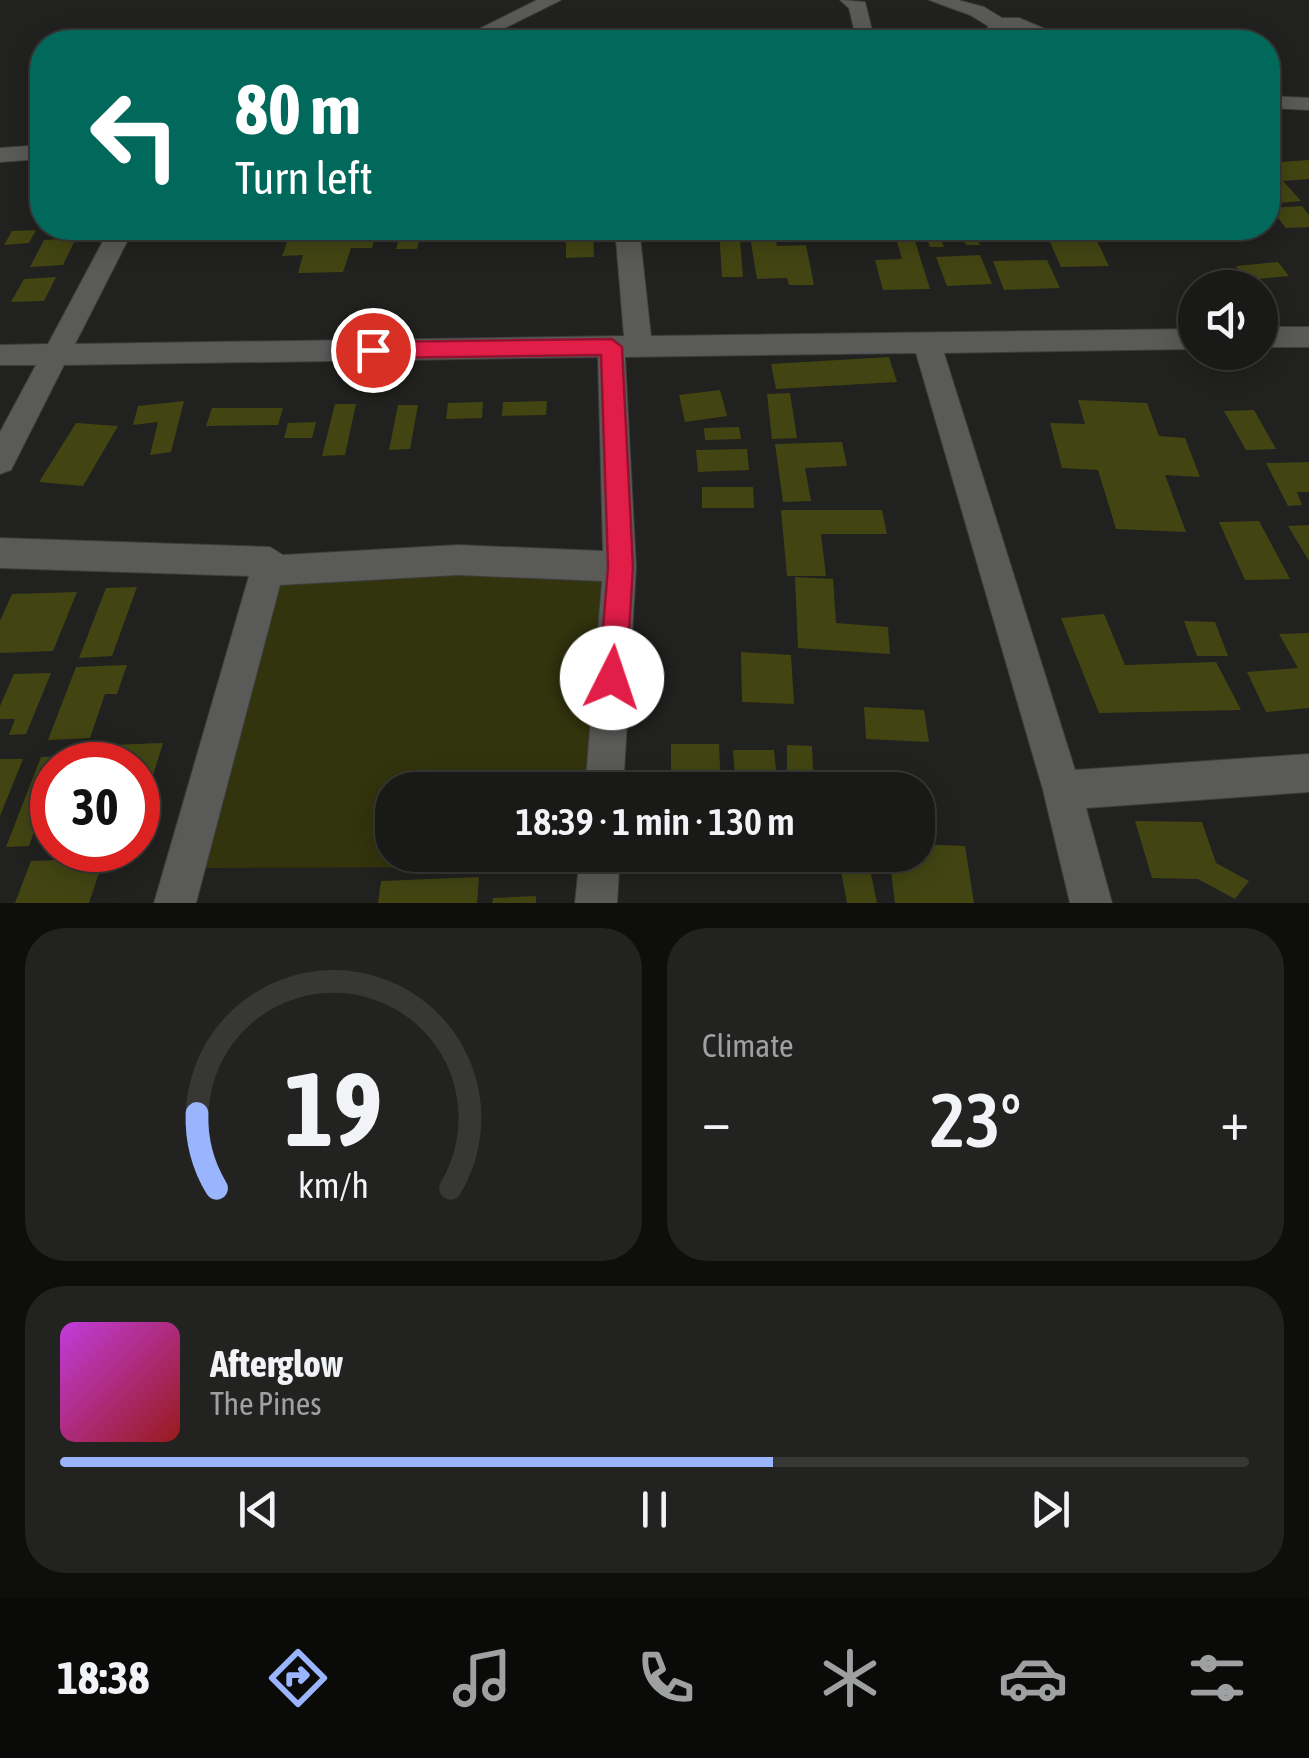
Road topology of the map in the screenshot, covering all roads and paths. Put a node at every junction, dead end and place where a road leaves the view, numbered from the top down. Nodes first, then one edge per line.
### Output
1 (552, 0) edge
2 (849, 0) edge
3 (938, 0) edge
4 (489, 30) edge
5 (862, 30) edge
6 (993, 30) edge
7 (1004, 30) edge
8 (1033, 30) edge
9 (1280, 103) edge
10 (1309, 104) edge
11 (30, 153) edge
12 (0, 155) edge
13 (116, 240) edge
14 (627, 240) edge
15 (1309, 337) edge
16 (1178, 338) edge
17 (1278, 338) edge
18 (927, 343) junction
19 (625, 347) junction
20 (55, 354) junction
21 (0, 356) edge
22 (0, 462) edge
23 (0, 554) edge
24 (620, 567) junction
25 (268, 570) junction
26 (605, 772) edge
27 (1309, 773) edge
28 (1062, 790) junction
29 (599, 872) edge
30 (175, 903) edge
31 (596, 903) edge
32 (1091, 903) edge

1 - 4 street
2 - 5 street
3 - 6 street
7 - 8 street
9 - 10 street
11 - 12 street
13 - 20 street
14 - 19 street
15 - 17 street
16 - 18 street
18 - 19 street
18 - 28 street
19 - 20 street
19 - 24 street
20 - 21 street
20 - 22 street
23 - 25 street
24 - 25 street
24 - 26 street
25 - 30 street
27 - 28 street
28 - 32 street
29 - 31 street

